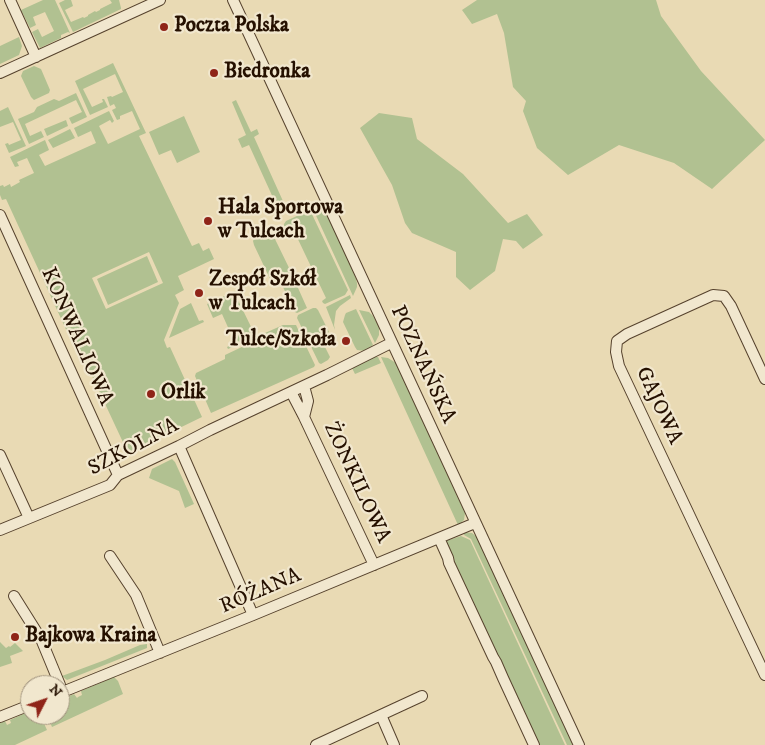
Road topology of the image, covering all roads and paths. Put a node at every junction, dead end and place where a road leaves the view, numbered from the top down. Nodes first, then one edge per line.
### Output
1 (10, 0) edge
2 (160, 0) edge
3 (233, 0) edge
4 (36, 57) junction
5 (0, 73) edge
6 (0, 215) edge
7 (391, 343) junction
8 (765, 380) edge
9 (304, 386) junction
10 (291, 392) junction
11 (304, 417) junction
12 (179, 446) junction
13 (0, 455) edge
14 (118, 475) junction
15 (29, 518) junction
16 (475, 523) junction
17 (0, 530) edge
18 (439, 538) junction
19 (110, 556) dead end
20 (374, 565) junction
21 (14, 596) dead end
22 (253, 616) junction
23 (160, 653) junction
24 (55, 675) edge
25 (765, 675) edge
26 (70, 686) edge
27 (422, 696) dead end
28 (20, 709) edge
29 (380, 715) junction
30 (0, 717) edge
31 (316, 745) edge
32 (394, 745) edge
33 (534, 745) edge
34 (579, 745) edge

1 - 4 street
2 - 4 street
3 - 7 street, POZNAŃSKA
4 - 5 street
6 - 14 street, KONWALIOWA
7 - 9 street, SZKOLNA
7 - 16 street, POZNAŃSKA
8 - 25 street, GAJOWA
9 - 10 street, SZKOLNA
9 - 11 street, ŻONKILOWA
10 - 11 street, ŻONKILOWA
10 - 12 street, SZKOLNA
11 - 20 street, ŻONKILOWA
12 - 14 street, SZKOLNA
12 - 22 street
13 - 15 street
14 - 15 street, SZKOLNA
15 - 17 street, SZKOLNA
16 - 18 street, RÓŻANA
16 - 34 street, POZNAŃSKA
18 - 20 street, RÓŻANA
18 - 33 street
19 - 23 street
20 - 22 street, RÓŻANA
21 - 24 street
22 - 23 street, RÓŻANA
23 - 26 street, RÓŻANA
27 - 29 street
28 - 30 street
29 - 31 street
29 - 32 street

